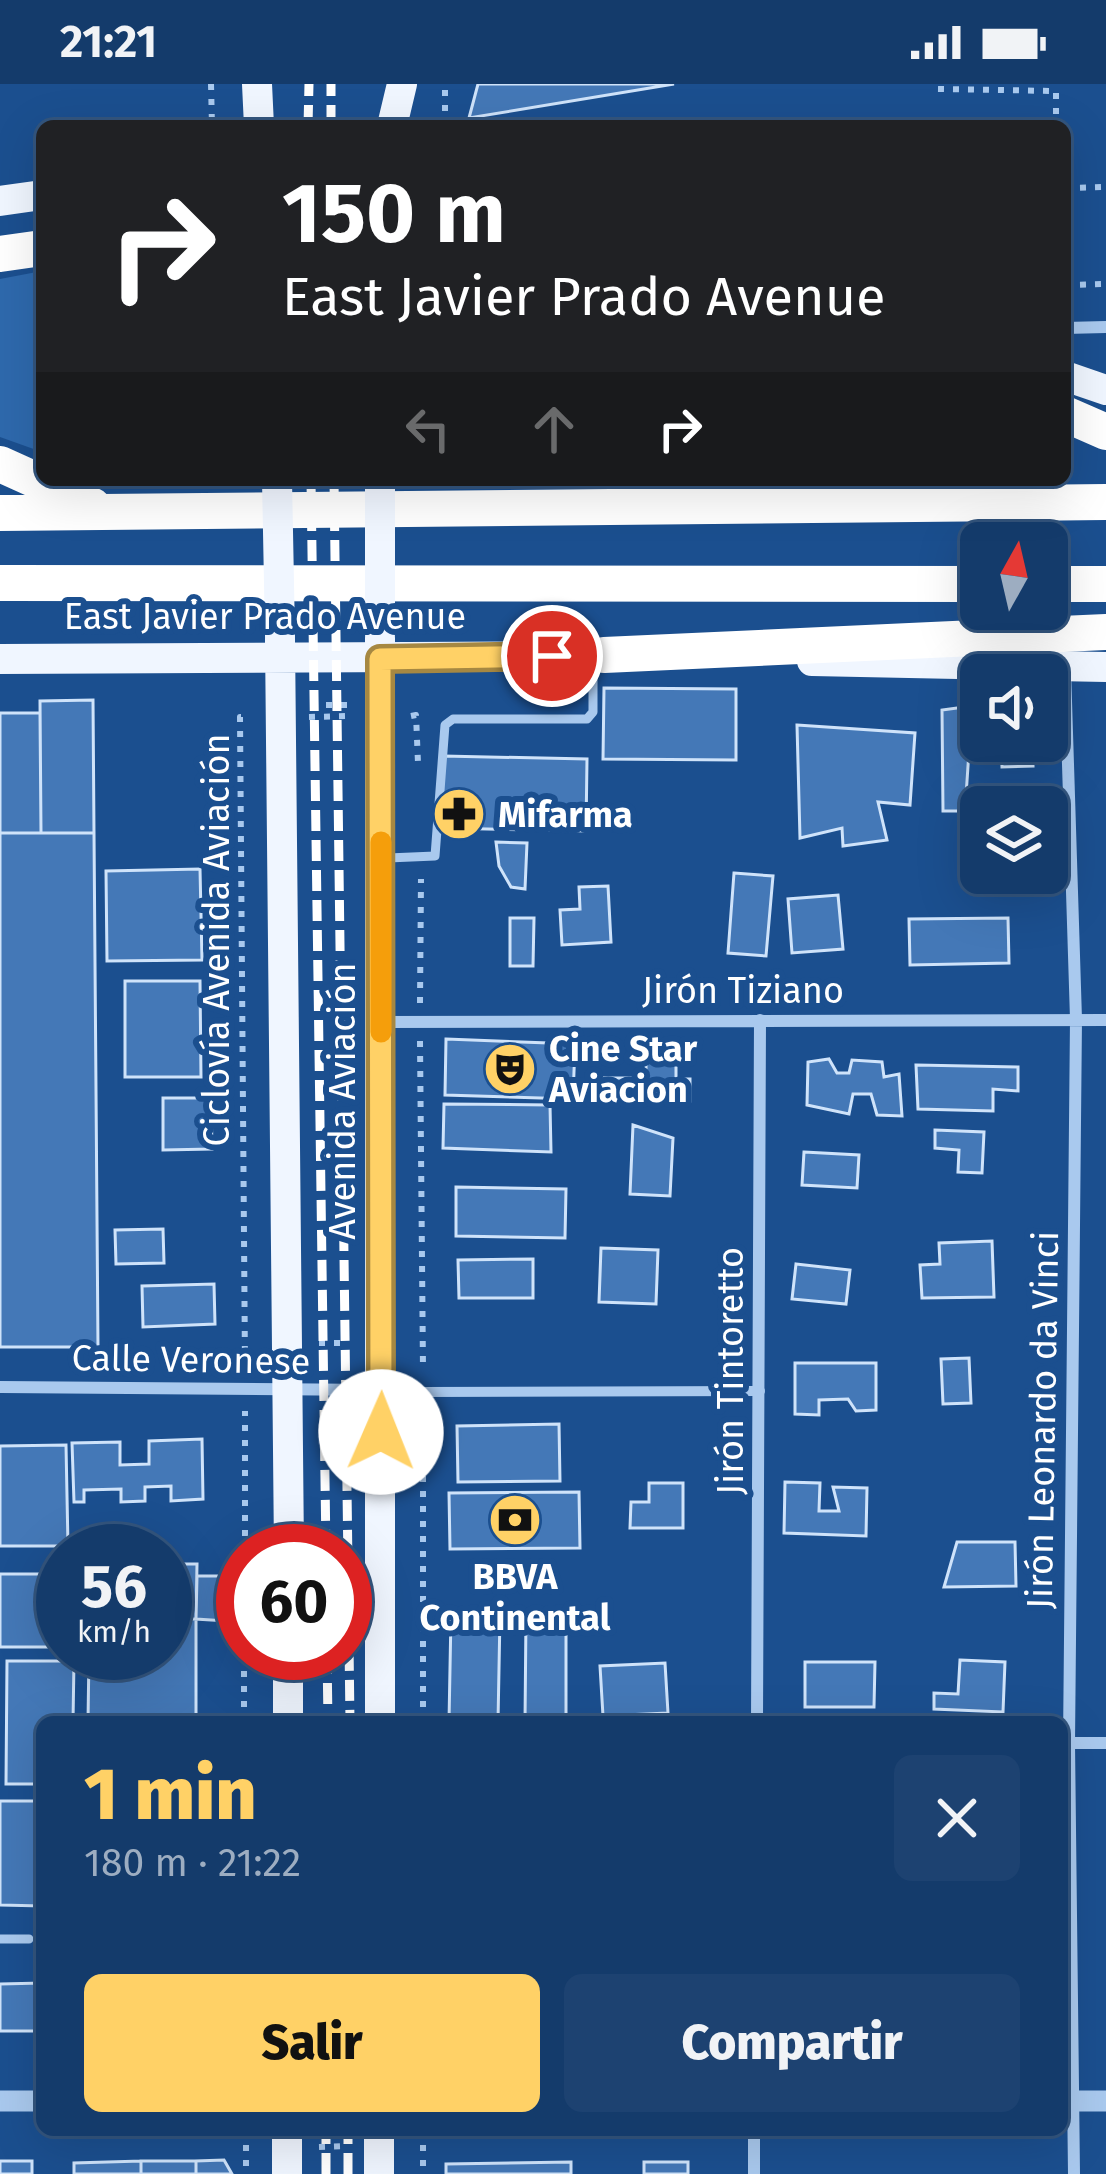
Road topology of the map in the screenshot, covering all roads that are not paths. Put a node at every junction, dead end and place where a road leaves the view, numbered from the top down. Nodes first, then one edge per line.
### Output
1 (257, 84) edge
2 (402, 84) edge
3 (259, 120) edge
4 (393, 120) edge
5 (36, 196) edge
6 (0, 201) edge
7 (36, 249) edge
8 (0, 254) edge
9 (1106, 327) edge
10 (1071, 328) edge
11 (1071, 378) edge
12 (1106, 390) edge
13 (1071, 417) edge
14 (1106, 432) edge
15 (0, 464) edge
16 (36, 480) edge
17 (48, 486) edge
18 (277, 486) edge
19 (380, 486) edge
20 (686, 486) edge
21 (1106, 502) edge
22 (651, 508) junction
23 (0, 513) edge
24 (107, 513) junction
25 (0, 583) edge
26 (960, 584) edge
27 (1068, 584) edge
28 (1106, 584) edge
29 (1106, 632) edge
30 (380, 646) junction
31 (280, 647) junction
32 (599, 656) junction
33 (0, 659) edge
34 (960, 665) edge
35 (1106, 667) edge
36 (1068, 668) edge
37 (1068, 762) edge
38 (381, 858) junction
39 (1076, 1019) junction
40 (760, 1020) junction
41 (1106, 1020) edge
42 (381, 1022) junction
43 (0, 1387) edge
44 (289, 1390) junction
45 (382, 1390) junction
46 (760, 1391) junction
47 (423, 1392) road end
48 (289, 1524) edge
49 (288, 1680) edge
50 (288, 1716) edge
51 (380, 1716) edge
52 (758, 1716) edge
53 (1070, 1742) junction
54 (1106, 1743) edge
55 (0, 1939) edge
56 (29, 1939) dead end
57 (0, 2101) edge
58 (36, 2101) edge
59 (1068, 2101) edge
60 (1106, 2101) edge
61 (286, 2136) edge
62 (754, 2136) edge
63 (367, 2138) edge
64 (286, 2174) edge
65 (379, 2174) edge
66 (754, 2174) edge
67 (1074, 2174) edge

1 - 3 main road
2 - 4 main road
5 - 6 main road
7 - 8 highway
9 - 10 street
11 - 12 main road
13 - 14 highway
15 - 16 highway
17 - 24 highway
18 - 31 main road, Avenida Aviación, bridge
19 - 30 main road, Avenida Aviación, bridge
20 - 22 highway
21 - 22 highway
22 - 24 highway
23 - 24 highway
25 - 26 highway, East Javier Prado Avenue
27 - 28 highway
29 - 32 highway
30 - 31 main road, East Javier Prado Avenue
30 - 32 main road, East Javier Prado Avenue
30 - 38 main road, Avenida Aviación
31 - 33 main road, East Javier Prado Avenue
31 - 44 main road, Avenida Aviación
32 - 34 main road, East Javier Prado Avenue
32 - 38 lane
35 - 36 main road, East Javier Prado Avenue
37 - 39 street, Jirón Leonardo da Vinci
38 - 42 main road, Avenida Aviación
39 - 40 street, Jirón Tiziano
39 - 41 street, Jirón Tiziano
39 - 53 street, Jirón Leonardo da Vinci
40 - 42 street, Jirón Tiziano
40 - 46 street, Jirón Tintoretto
42 - 45 main road, Avenida Aviación
43 - 44 street, Calle Veronese
44 - 45 street, Calle Veronese
44 - 48 main road, Avenida Aviación
45 - 51 main road, Avenida Aviación
46 - 47 street
46 - 52 street, Jirón Tintoretto
49 - 50 main road
53 - 54 street
53 - 59 street, Jirón Leonardo da Vinci
55 - 56 lane
57 - 58 street
59 - 60 street
59 - 67 street, Jirón Leonardo da Vinci
61 - 64 main road
62 - 66 street
63 - 65 main road

